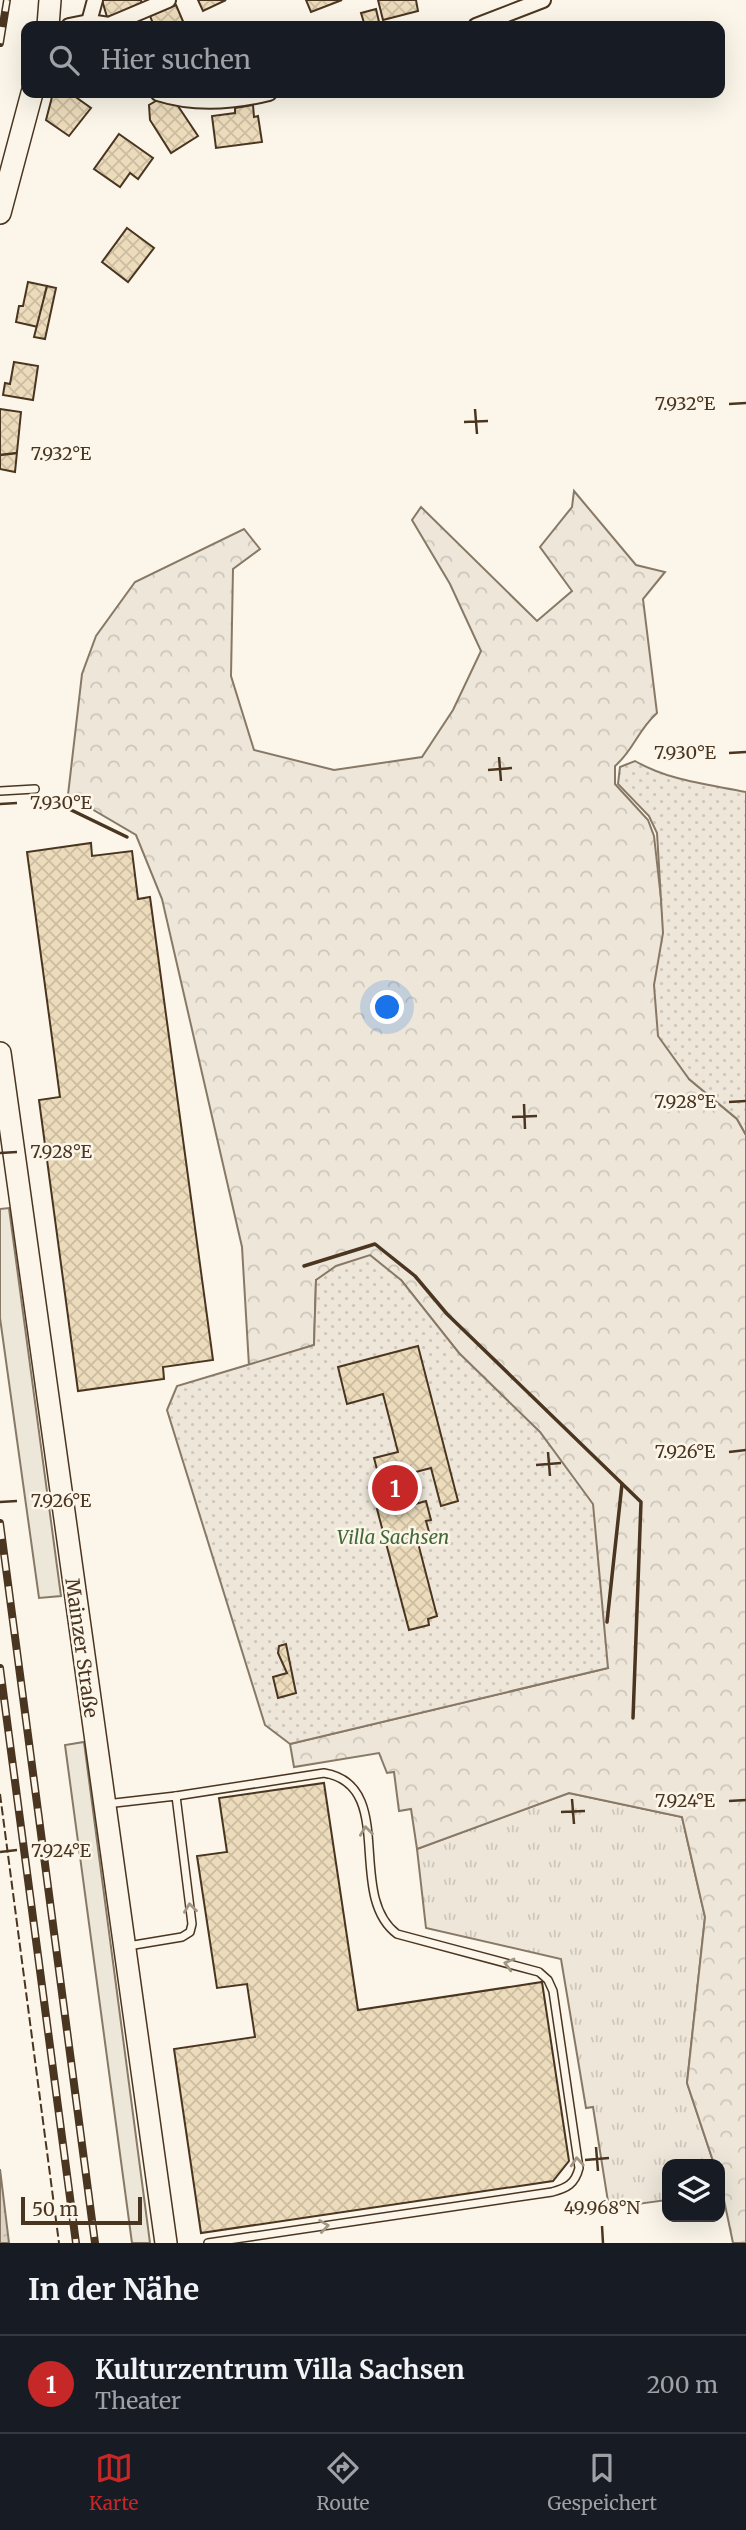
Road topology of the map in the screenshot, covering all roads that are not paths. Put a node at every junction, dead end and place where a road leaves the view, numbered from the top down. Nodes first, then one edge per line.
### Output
1 (50, 0) edge
2 (95, 0) edge
3 (168, 0) edge
4 (543, 0) edge
5 (48, 21) edge
6 (89, 21) edge
7 (120, 21) edge
8 (489, 21) edge
9 (31, 98) edge
10 (175, 98) edge
11 (235, 98) edge
12 (0, 213) edge
13 (35, 789) dead end
14 (0, 791) edge
15 (0, 1053) edge
16 (176, 1796) junction
17 (104, 1805) junction
18 (124, 1946) junction
19 (166, 2243) edge
20 (208, 2243) edge

1 - 5 main road
2 - 6 street
3 - 7 street
4 - 8 street
9 - 12 main road
10 - 11 street
13 - 14 lane
15 - 17 main road, Mainzer Straße
16 - 17 lane
18 -> 16 lane
20 -> 16 lane
17 - 18 main road, Mainzer Straße
18 - 19 main road, Mainzer Straße

